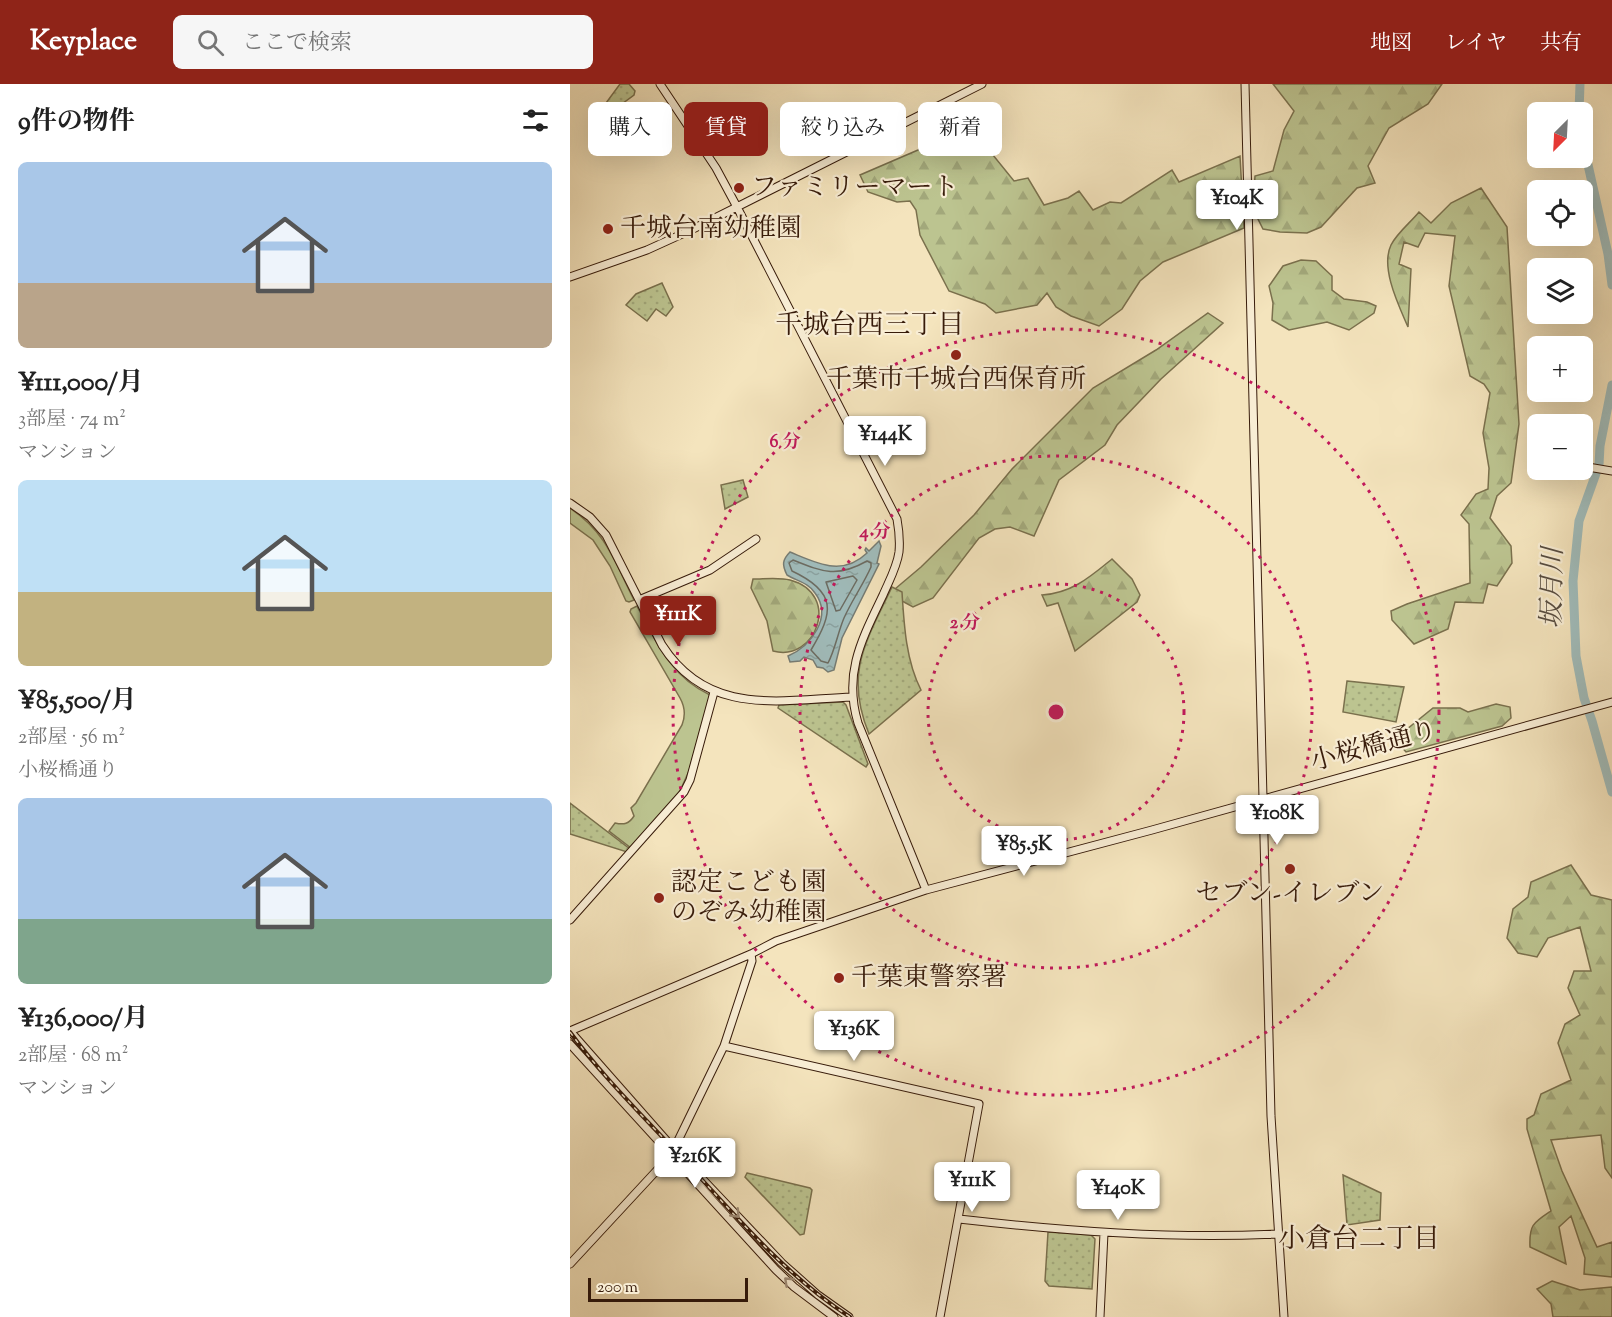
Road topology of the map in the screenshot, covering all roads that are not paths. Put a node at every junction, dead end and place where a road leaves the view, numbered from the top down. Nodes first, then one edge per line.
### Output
1 (660, 84) edge
2 (982, 84) edge
3 (1245, 84) edge
4 (738, 207) junction
5 (570, 277) edge
6 (1593, 468) edge
7 (1611, 471) edge
8 (570, 503) edge
9 (756, 539) dead end
10 (639, 600) junction
11 (714, 692) junction
12 (852, 697) junction
13 (1612, 702) edge
14 (1264, 799) junction
15 (926, 890) junction
16 (570, 920) edge
17 (751, 954) junction
18 (570, 1031) edge
19 (570, 1044) edge
20 (724, 1046) junction
21 (672, 1152) junction
22 (959, 1220) junction
23 (1104, 1233) junction
24 (1277, 1234) junction
25 (570, 1264) edge
26 (834, 1317) edge
27 (849, 1317) edge
28 (940, 1317) edge
29 (1100, 1317) edge
30 (1284, 1317) edge

1 - 4 street
2 - 4 street
3 - 14 street
4 - 5 street
4 - 12 street
6 - 7 street
8 - 10 street
9 - 10 street
10 - 11 street
11 - 12 street
11 - 16 street
12 - 15 street
13 - 14 street, 小桜橋通り
14 - 15 street, 小桜橋通り
14 - 24 street
15 - 17 street, 小桜橋通り
17 - 18 street, 小桜橋通り
17 - 20 street
18 - 21 street
19 - 21 street
20 - 21 street
20 - 22 street
21 - 25 street
26 -> 21 street
21 -> 27 street
22 - 23 street
22 - 28 street
23 - 24 street
23 - 29 street
24 - 30 street

